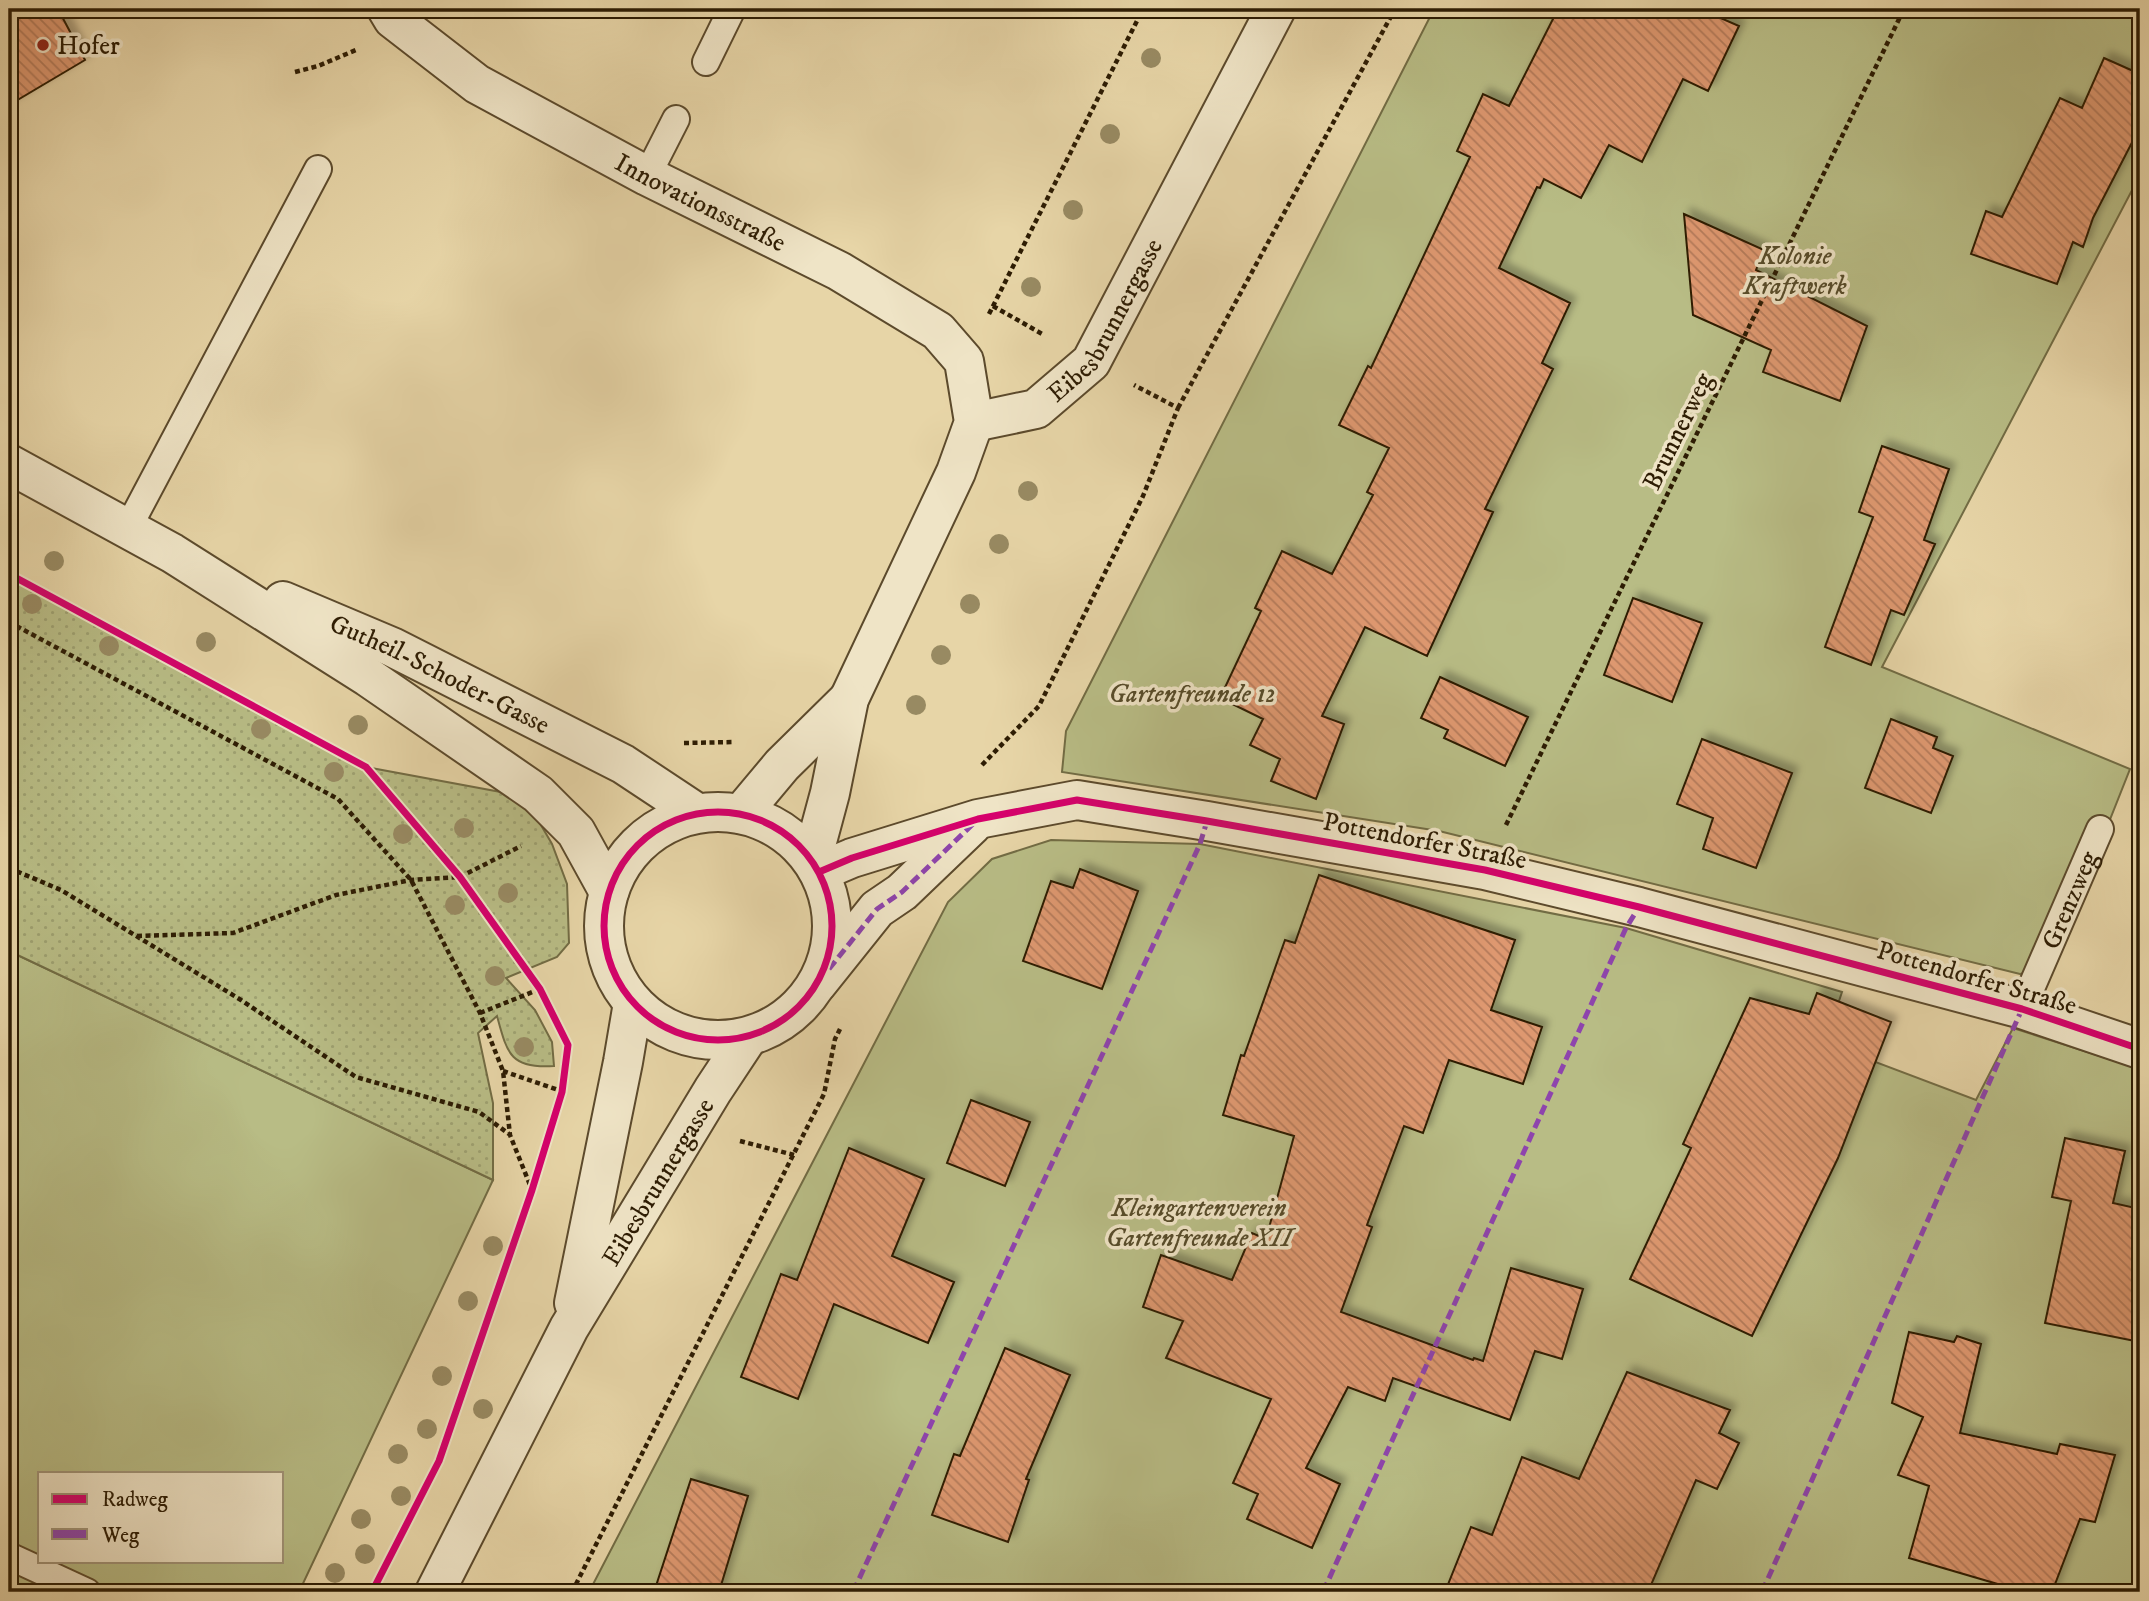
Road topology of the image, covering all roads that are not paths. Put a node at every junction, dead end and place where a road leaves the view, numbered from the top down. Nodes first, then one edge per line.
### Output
1 (387, 9) edge
2 (732, 9) edge
3 (1276, 9) edge
4 (706, 62) dead end
5 (676, 119) dead end
6 (318, 169) dead end
7 (648, 176) junction
8 (974, 422) junction
9 (9, 464) edge
10 (128, 528) junction
11 (172, 553) junction
12 (849, 699) junction
13 (697, 813) junction
14 (741, 814) junction
15 (978, 819) junction
16 (2099, 829) dead end
17 (816, 866) junction
18 (608, 892) junction
19 (817, 984) junction
20 (633, 1003) junction
21 (2022, 1009) junction
22 (748, 1037) junction
23 (2140, 1049) edge
24 (569, 1328) junction
25 (9, 1556) edge
26 (87, 1592) edge
27 (435, 1592) edge

1 - 7 street, Innovationsstraße
2 - 4 lane
3 - 8 street, Eibesbrunnergasse
5 - 7 lane
6 - 10 lane
7 - 8 street, Innovationsstraße
8 - 12 street
9 - 10 street, Gutheil-Schoder-Gasse
10 - 11 street, Gutheil-Schoder-Gasse
11 - 13 street, Gutheil-Schoder-Gasse
11 - 18 street, Gutheil-Schoder-Gasse
12 - 14 street
12 - 17 street
13 - 14 street
13 - 18 street
14 - 17 street
15 - 17 street, Pottendorfer Straße
15 - 19 street
15 - 21 street, Pottendorfer Straße
16 - 21 lane, Grenzweg
17 - 19 street
18 - 20 street
19 - 22 street
20 - 22 street
20 - 24 street, Eibesbrunnergasse
21 - 23 street, Pottendorfer Straße
22 - 24 street, Eibesbrunnergasse
24 - 27 street, Eibesbrunnergasse
25 - 26 lane

